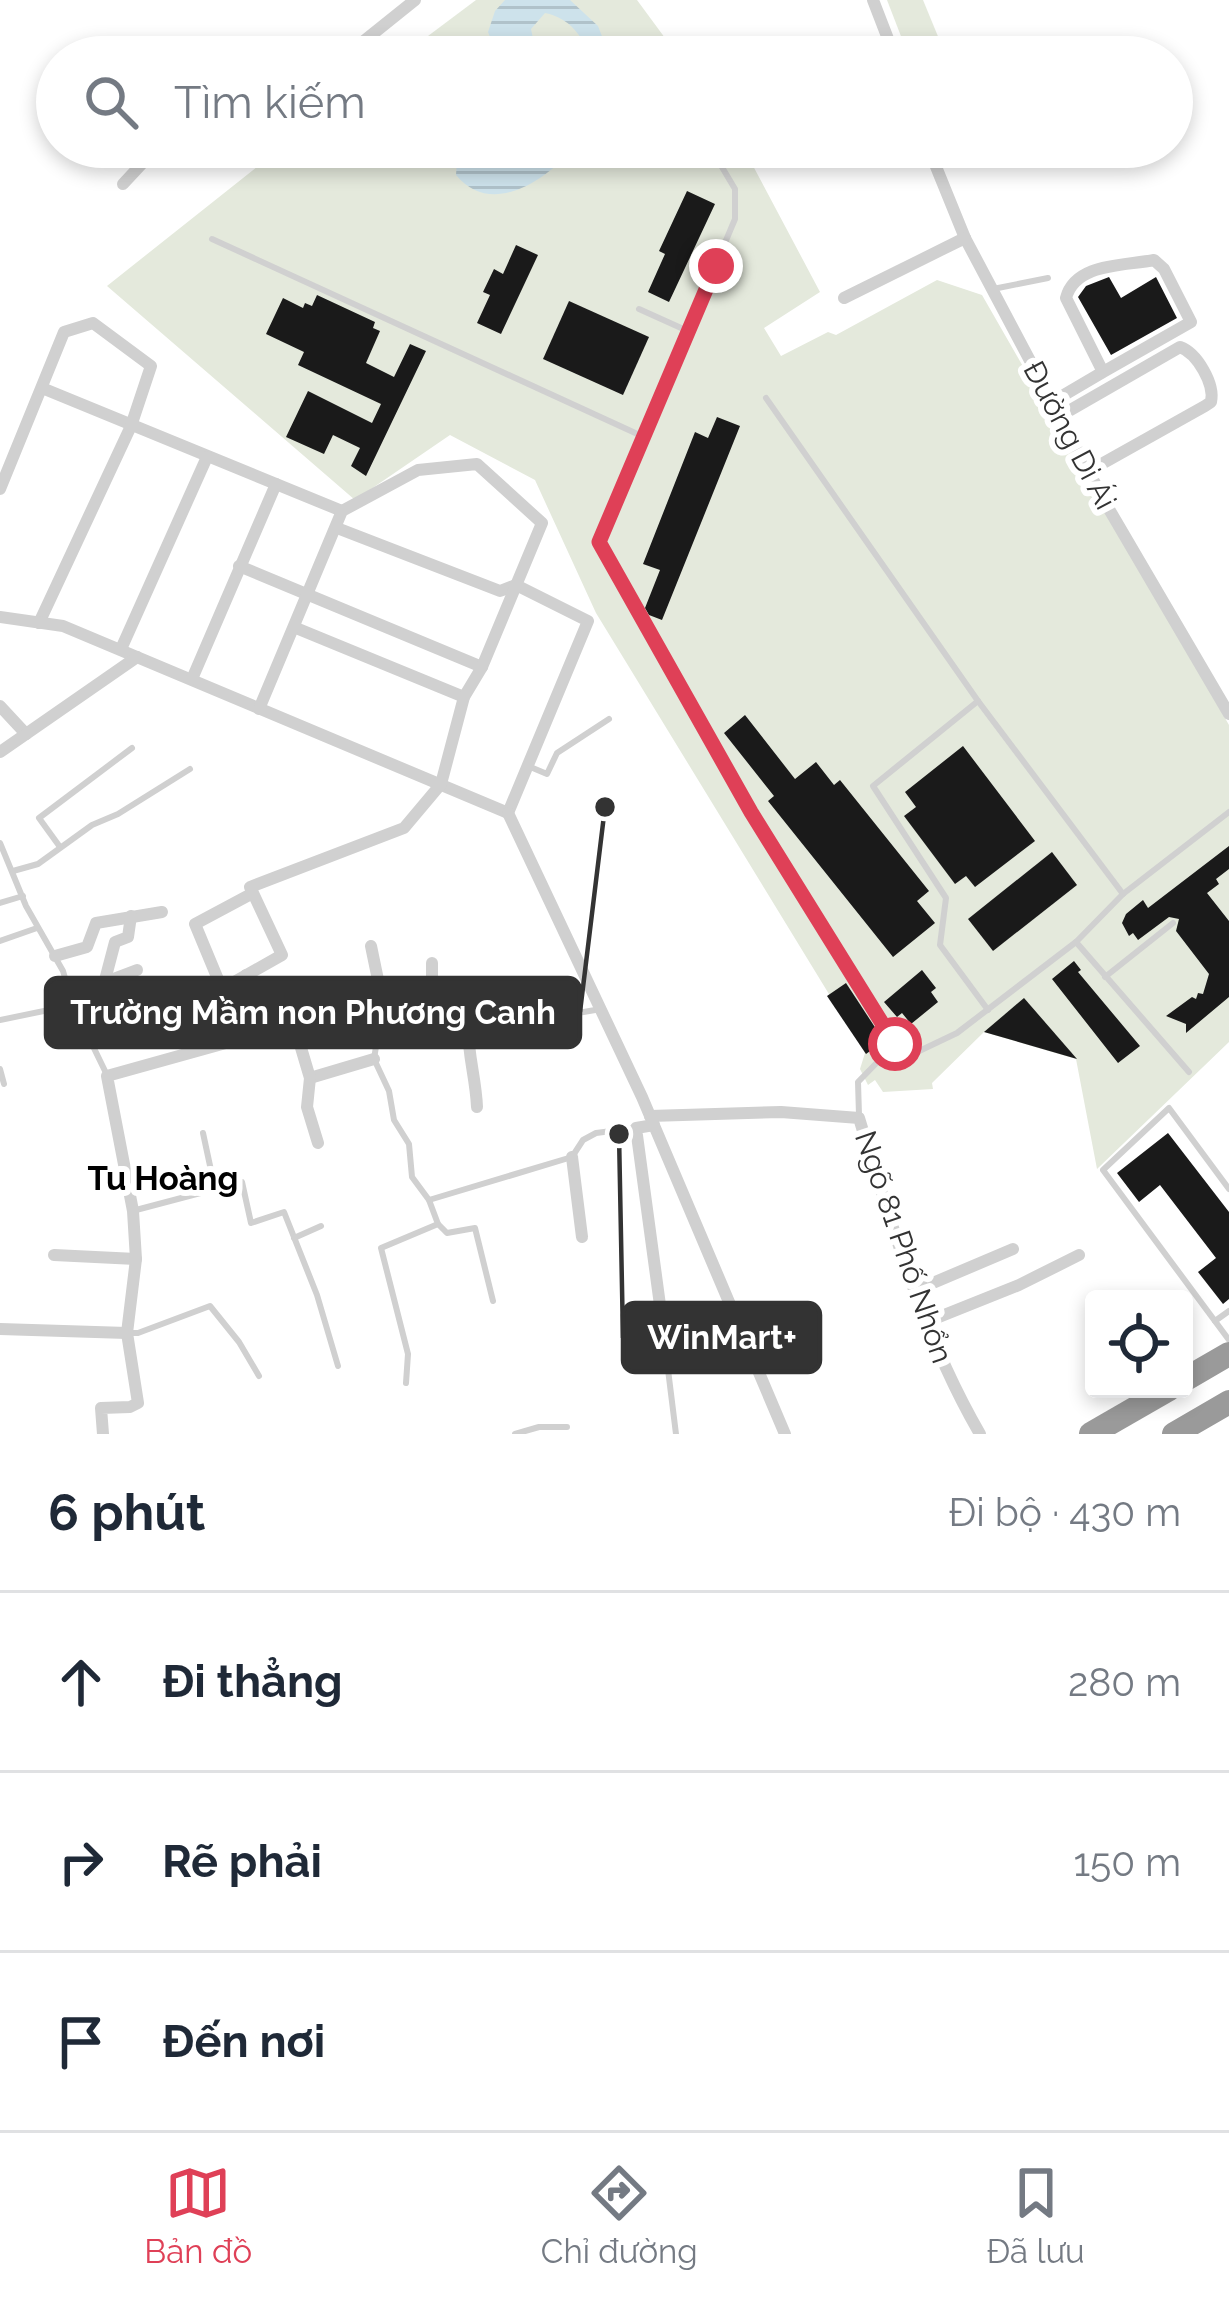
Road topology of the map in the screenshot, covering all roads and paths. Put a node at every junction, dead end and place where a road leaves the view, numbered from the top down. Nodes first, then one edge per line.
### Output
1 (415, 0) edge
2 (873, 0) edge
3 (370, 36) edge
4 (887, 36) edge
5 (138, 168) edge
6 (722, 168) edge
7 (937, 168) edge
8 (123, 184) dead end
9 (965, 238) junction
10 (212, 239) dead end
11 (1048, 278) dead end
12 (992, 289) junction
13 (844, 298) dead end
14 (639, 309) dead end
15 (690, 332) junction
16 (1103, 372) junction
17 (41, 388) junction
18 (766, 398) dead end
19 (1052, 402) junction
20 (1060, 416) junction
21 (130, 426) junction
22 (644, 437) junction
23 (207, 457) junction
24 (1089, 471) junction
25 (276, 484) junction
26 (0, 489) edge
27 (342, 512) junction
28 (337, 528) junction
29 (239, 566) junction
30 (516, 585) junction
31 (309, 595) junction
32 (0, 617) edge
33 (39, 623) junction
34 (296, 628) junction
35 (121, 650) junction
36 (137, 657) junction
37 (482, 667) junction
38 (192, 679) junction
39 (464, 698) junction
40 (978, 701) junction
41 (0, 706) edge
42 (260, 709) junction
43 (1229, 714) edge
44 (609, 718) dead end
45 (26, 734) junction
46 (132, 748) dead end
47 (0, 752) edge
48 (528, 766) junction
49 (190, 770) dead end
50 (442, 784) junction
51 (508, 812) junction
52 (1229, 812) edge
53 (0, 843) edge
54 (60, 848) junction
55 (13, 871) junction
56 (253, 893) junction
57 (1123, 894) junction
58 (23, 896) junction
59 (0, 904) edge
60 (162, 913) dead end
61 (131, 916) junction
62 (1173, 923) dead end
63 (37, 928) junction
64 (0, 941) edge
65 (1076, 942) junction
66 (371, 946) dead end
67 (55, 956) junction
68 (432, 963) dead end
69 (137, 970) dead end
70 (246, 975) junction
71 (1105, 977) junction
72 (106, 980) junction
73 (72, 1000) junction
74 (601, 1009) junction
75 (988, 1010) junction
76 (0, 1020) edge
77 (468, 1028) junction
78 (432, 1030) junction
79 (262, 1033) junction
80 (388, 1033) junction
81 (895, 1044) junction
82 (374, 1059) junction
83 (0, 1069) edge
84 (1189, 1072) dead end
85 (107, 1076) junction
86 (310, 1078) junction
87 (4, 1084) dead end
88 (477, 1107) dead end
89 (860, 1118) junction
90 (652, 1120) junction
91 (636, 1128) junction
92 (203, 1133) dead end
93 (318, 1143) dead end
94 (572, 1157) junction
95 (215, 1189) junction
96 (1229, 1189) edge
97 (429, 1200) junction
98 (133, 1211) junction
99 (438, 1224) junction
100 (321, 1226) dead end
101 (294, 1238) junction
102 (582, 1238) dead end
103 (1013, 1249) dead end
104 (54, 1255) dead end
105 (1079, 1255) dead end
106 (136, 1259) junction
107 (914, 1291) junction
108 (493, 1301) dead end
109 (660, 1305) joint
110 (1229, 1311) edge
111 (928, 1321) junction
112 (1215, 1322) junction
113 (0, 1329) edge
114 (127, 1334) junction
115 (1229, 1340) edge
116 (1229, 1354) edge
117 (338, 1366) dead end
118 (1193, 1375) edge
119 (259, 1376) dead end
120 (406, 1383) dead end
121 (1153, 1398) edge
122 (1225, 1412) edge
123 (567, 1427) dead end
124 (104, 1434) edge
125 (515, 1434) edge
126 (676, 1434) edge
127 (785, 1434) edge
128 (980, 1434) edge
129 (1091, 1434) edge
130 (1174, 1434) edge

1 - 3 street
2 - 4 street
5 - 8 street
6 - 15 lane
7 - 9 street, Đường Di Ái
9 - 12 street, Đường Di Ái
9 - 13 street
10 - 22 lane
11 - 12 lane
12 - 19 street, Đường Di Ái
14 - 15 lane
15 - 22 lane
16 - 16 street
16 - 19 street
17 - 21 street
17 - 21 street
17 - 26 street
18 - 40 lane
19 - 20 street, Đường Di Ái
20 - 24 street, Đường Di Ái
20 - 24 street
21 - 23 street
21 - 33 street
22 - 81 lane
23 - 25 street
23 - 35 street
24 - 43 street, Đường Di Ái
25 - 27 street
25 - 29 street
27 - 28 street
27 - 30 street
28 - 30 street
28 - 31 street
29 - 31 street
29 - 38 street
30 - 37 street
30 - 48 street
31 - 34 street
31 - 37 street
32 - 33 street
33 - 35 street
34 - 39 street
34 - 42 street
35 - 36 street
36 - 38 street
36 - 45 street
37 - 39 street
38 - 42 street
39 - 50 street
40 - 57 lane
40 - 75 lane
41 - 45 street
42 - 50 street
44 - 48 lane
45 - 47 street
46 - 54 lane
48 - 51 street
49 - 54 lane
50 - 51 street
50 - 56 street
51 - 74 street
52 - 57 lane
53 - 55 lane
54 - 55 lane
55 - 58 lane
56 - 70 street
56 - 70 street
57 - 65 lane
58 - 59 lane
58 - 63 lane
60 - 61 street
61 - 67 street
61 - 72 street
62 - 71 lane
63 - 64 lane
63 - 67 lane
65 - 71 lane
65 - 75 lane
66 - 80 street
67 - 73 lane
68 - 78 street
69 - 72 street
70 - 79 street
71 - 84 lane
72 - 73 street
73 - 76 lane
73 - 85 lane
74 - 77 lane
74 - 90 street
75 - 81 lane
77 - 78 lane
77 - 88 street
78 - 80 lane
79 - 85 street
79 - 86 street
80 - 82 lane
81 - 89 lane
82 - 86 street
82 - 97 lane
83 - 87 lane
85 - 98 street
86 - 93 street
89 - 90 street, Ngõ 81 Phố Nhổn
89 - 107 street, Ngõ 81 Phố Nhổn
90 - 91 street, Ngõ 81 Phố Nhổn
90 - 127 street
91 - 94 lane
91 - 109 street
92 - 95 lane
94 - 97 lane
94 - 102 street
95 - 98 lane
95 - 101 lane
96 - 112 lane
97 - 99 lane
98 - 106 street
99 - 108 lane
99 - 120 lane
100 - 101 lane
101 - 117 lane
103 - 107 street
104 - 106 street
105 - 111 street
106 - 114 street
107 - 111 street, Ngõ 81 Phố Nhổn
109 - 126 lane
110 - 112 lane
111 - 128 street, Ngõ 81 Phố Nhổn
112 - 115 lane
113 - 114 street
114 - 119 lane
114 - 124 street
116 - 118 highway
121 - 129 highway
122 - 130 highway
123 - 125 lane

